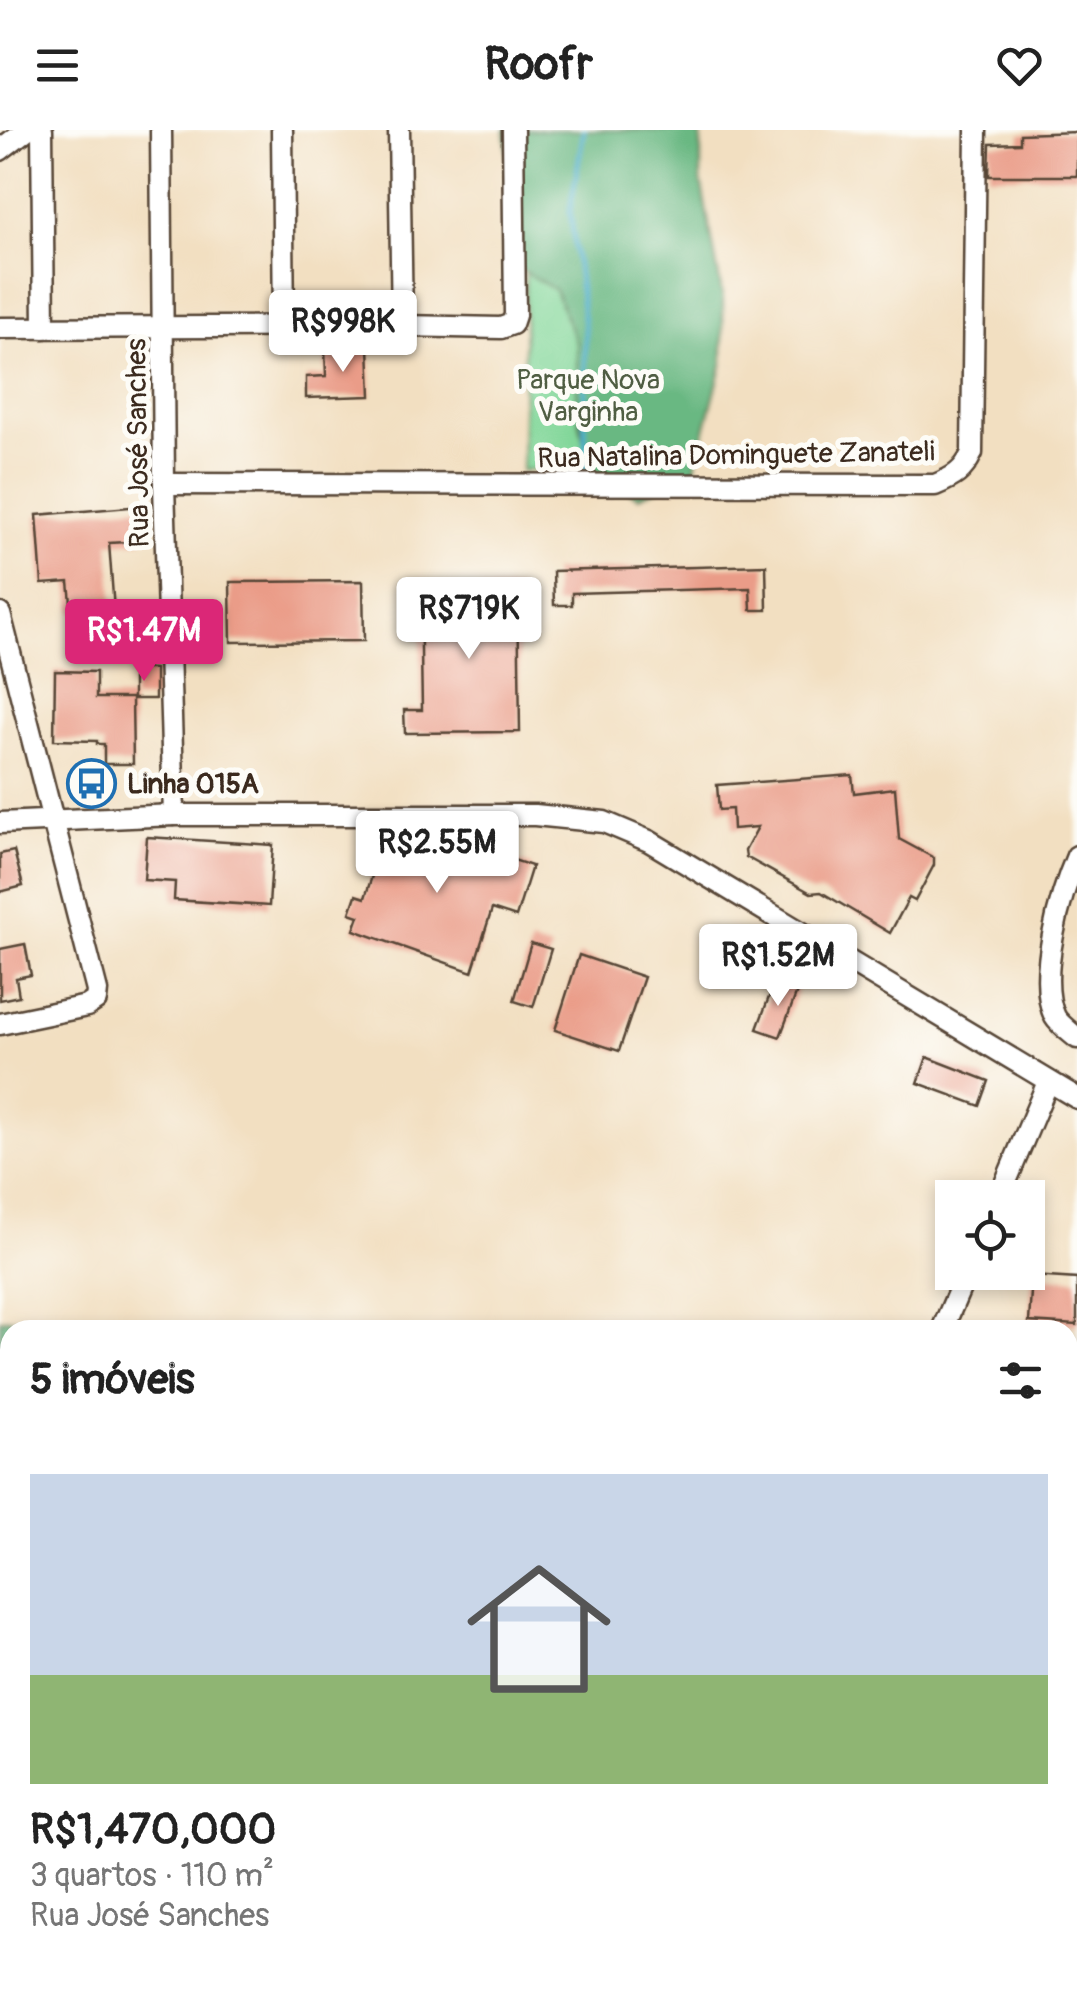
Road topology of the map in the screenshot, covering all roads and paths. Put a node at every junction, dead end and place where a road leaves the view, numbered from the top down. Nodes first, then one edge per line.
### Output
1 (26, 130) edge
2 (42, 130) edge
3 (161, 130) edge
4 (282, 130) edge
5 (400, 130) edge
6 (513, 130) edge
7 (976, 130) edge
8 (0, 150) edge
9 (284, 326) junction
10 (402, 326) junction
11 (163, 327) junction
12 (0, 328) edge
13 (44, 328) junction
14 (164, 484) junction
15 (0, 614) edge
16 (174, 815) junction
17 (53, 818) junction
18 (0, 823) edge
19 (1077, 856) edge
20 (0, 1024) edge
21 (1077, 1038) edge
22 (1048, 1082) junction
23 (1077, 1098) edge
24 (1007, 1180) edge
25 (959, 1290) edge
26 (946, 1320) edge

1 - 8 street
2 - 13 street
3 - 11 street, Rua José Sanches
4 - 9 street
5 - 10 street
6 - 10 street
7 - 14 street, Rua Natalina Dominguete Zanateli
9 - 10 street
9 - 11 street
11 - 13 street
11 - 14 street, Rua José Sanches
12 - 13 street
14 - 16 street, Rua José Sanches
15 - 17 street
16 - 17 street
16 - 22 street
17 - 18 street
17 - 20 street
19 - 21 street
22 - 23 street
22 - 24 street
25 - 26 street

